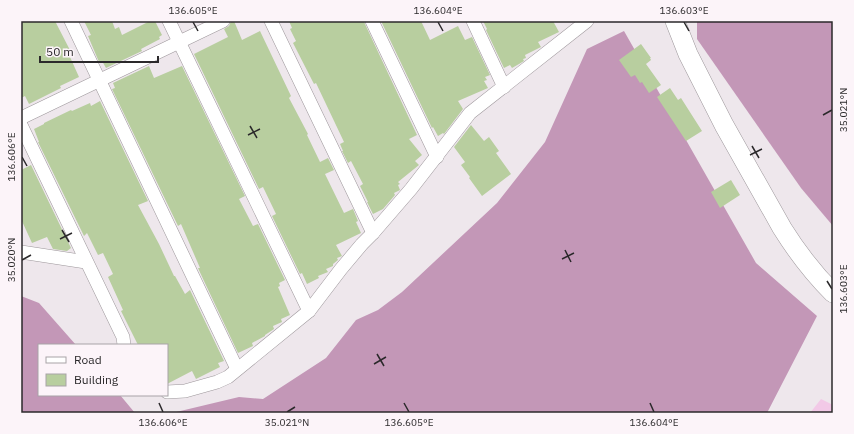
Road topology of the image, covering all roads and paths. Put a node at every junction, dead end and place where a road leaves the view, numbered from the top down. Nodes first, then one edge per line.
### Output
1 (71, 21) edge
2 (169, 21) edge
3 (223, 21) edge
4 (271, 21) edge
5 (372, 21) edge
6 (473, 21) edge
7 (587, 21) edge
8 (675, 21) edge
9 (574, 25) edge
10 (180, 42) junction
11 (99, 80) junction
12 (504, 87) junction
13 (21, 118) edge
14 (21, 125) edge
15 (438, 156) junction
16 (373, 233) junction
17 (21, 252) edge
18 (86, 262) junction
19 (833, 293) edge
20 (309, 311) junction
21 (124, 344) edge
22 (237, 369) junction
23 (168, 392) edge

1 - 11 street
2 - 10 street
3 - 10 street
4 - 16 street
5 - 15 street
6 - 12 street
7 - 9 street
8 - 19 street
9 - 12 street
10 - 11 street
10 - 20 street
11 - 13 street
11 - 22 street
12 - 15 street
14 - 18 street
15 - 16 street
16 - 20 street
17 - 18 street
18 - 21 street
20 - 22 street
22 - 23 street

